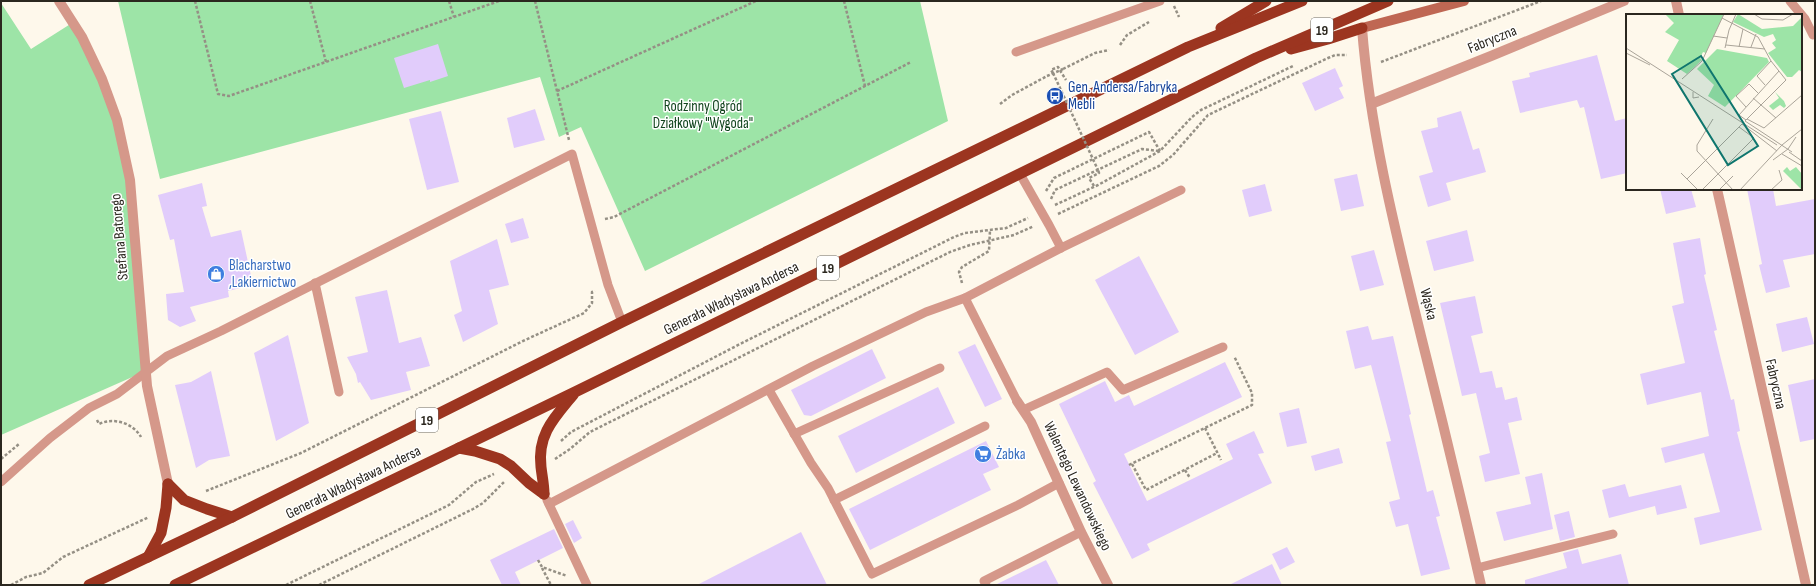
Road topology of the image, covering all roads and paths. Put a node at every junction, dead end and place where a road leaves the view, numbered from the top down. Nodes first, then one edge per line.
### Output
1 (58, 1) edge
2 (195, 1) edge
3 (310, 1) edge
4 (449, 1) edge
5 (499, 1) edge
6 (535, 1) edge
7 (756, 1) edge
8 (844, 1) edge
9 (1160, 1) edge
10 (1266, 1) edge
11 (1302, 1) edge
12 (1388, 1) edge
13 (1464, 1) edge
14 (1541, 1) edge
15 (1624, 1) edge
16 (1676, 1) edge
17 (1790, 1) edge
18 (1174, 6) dead end
19 (1679, 14) edge
20 (1801, 14) edge
21 (1802, 15) edge
22 (454, 17) junction
23 (1179, 17) dead end
24 (1362, 28) junction
25 (1814, 34) edge
26 (1188, 47) junction
27 (1344, 49) dead end
28 (1109, 50) dead end
29 (1016, 52) dead end
30 (1347, 55) junction
31 (1256, 58) junction
32 (1365, 61) junction
33 (326, 62) junction
34 (911, 62) dead end
35 (1296, 64) dead end
36 (1053, 73) junction
37 (1066, 80) dead end
38 (865, 86) junction
39 (556, 91) junction
40 (1000, 104) dead end
41 (1371, 104) junction
42 (567, 133) dead end
43 (1160, 151) junction
44 (1098, 170) junction
45 (1020, 174) junction
46 (1094, 186) junction
47 (1181, 190) dead end
48 (1717, 190) edge
49 (620, 214) dead end
50 (1045, 214) junction
51 (990, 230) junction
52 (990, 240) junction
53 (1061, 248) junction
54 (315, 283) junction
55 (608, 285) junction
56 (965, 298) junction
57 (622, 322) junction
58 (1223, 347) joint
59 (940, 368) dead end
60 (146, 371) junction
61 (769, 390) junction
62 (339, 392) dead end
63 (575, 392) junction
64 (1017, 401) joint
65 (90, 408) junction
66 (1023, 410) junction
67 (985, 426) dead end
68 (1205, 428) junction
69 (794, 434) junction
70 (142, 438) dead end
71 (22, 441) dead end
72 (459, 448) junction
73 (540, 453) junction
74 (1218, 453) junction
75 (1, 459) edge
76 (1221, 460) dead end
77 (541, 467) junction
78 (516, 470) junction
79 (1185, 470) junction
80 (1190, 478) dead end
81 (1, 482) edge
82 (1059, 483) junction
83 (168, 484) junction
84 (204, 492) dead end
85 (547, 499) junction
86 (834, 500) junction
87 (153, 514) dead end
88 (232, 517) junction
89 (1081, 532) junction
90 (1613, 534) dead end
91 (148, 557) junction
92 (538, 560) dead end
93 (542, 567) junction
94 (1477, 568) junction
95 (580, 569) junction
96 (11, 585) edge
97 (89, 585) edge
98 (175, 585) edge
99 (286, 585) edge
100 (318, 585) edge
101 (551, 585) edge
102 (587, 585) edge
103 (986, 585) edge
104 (1108, 585) edge
105 (1481, 585) edge
106 (1806, 585) edge

1 - 60 street, Stefana Batorego
2 - 33 path
3 - 33 path
4 - 22 path
5 - 22 path
6 - 39 path
7 - 39 path
8 - 38 path
9 - 29 lane
10 - 26 highway
11 - 26 highway, Generała Władysława Andersa / 19
12 - 31 highway, Generała Władysława Andersa / 19
13 - 24 main road
14 - 32 path
15 - 41 street, Fabryczna
16 - 19 street
17 - 20 lane
18 - 23 path
21 - 25 lane
22 - 33 path
24 - 31 highway
24 - 32 street, Wąska
26 - 57 highway, Generała Władysława Andersa / 19
27 - 30 path
28 - 36 path, bridge
30 - 32 path
30 - 50 path
31 - 45 highway, Generała Władysława Andersa / 19
32 - 41 street, Wąska
34 - 38 path
35 - 43 path
36 - 37 path
36 - 40 path, bridge
36 - 44 path, bridge
38 - 49 path
39 - 42 path
41 - 94 street, Wąska
43 - 44 path
43 - 46 path
43 - 50 path
44 - 46 path
44 - 50 path
45 - 50 lane
45 - 63 highway, Generała Władysława Andersa / 19
46 - 50 path
47 - 53 lane
48 - 106 street, Fabryczna
50 - 51 path
50 - 52 path
50 - 53 lane
51 - 52 path
51 - 73 path
52 - 56 path
52 - 77 path
53 - 56 lane
54 - 55 lane
54 - 60 lane
54 - 62 lane
55 - 57 lane
55 - 84 path
56 - 61 lane
56 - 64 lane
57 - 88 highway, Generała Władysława Andersa / 19
58 - 66 lane
58 - 68 path
59 - 69 lane
60 - 65 lane
60 - 83 street, Stefana Batorego
61 - 69 lane
61 - 85 lane
63 - 72 highway, Generała Władysława Andersa / 19
63 - 73 highway
64 - 66 street, Walentego Lewandowskiego
65 - 70 path
65 - 81 lane
66 - 82 street, Walentego Lewandowskiego
67 - 86 lane
68 - 74 path
68 - 79 path
69 - 86 lane
71 - 75 path
72 - 78 highway
72 - 98 highway, Generała Władysława Andersa / 19
73 - 77 highway
74 - 76 path
74 - 79 path
77 - 85 highway
78 - 85 highway
78 - 99 path
78 - 100 path
79 - 80 path
82 - 86 lane
82 - 89 street, Walentego Lewandowskiego
83 - 88 highway
83 - 91 highway
85 - 95 lane
87 - 96 path
88 - 91 highway, Generała Władysława Andersa / 19
89 - 103 lane
89 - 104 street, Walentego Lewandowskiego
90 - 94 lane
91 - 97 highway, Generała Władysława Andersa / 19
92 - 93 path
93 - 95 path
93 - 101 path
94 - 105 street, Wąska
95 - 102 lane

